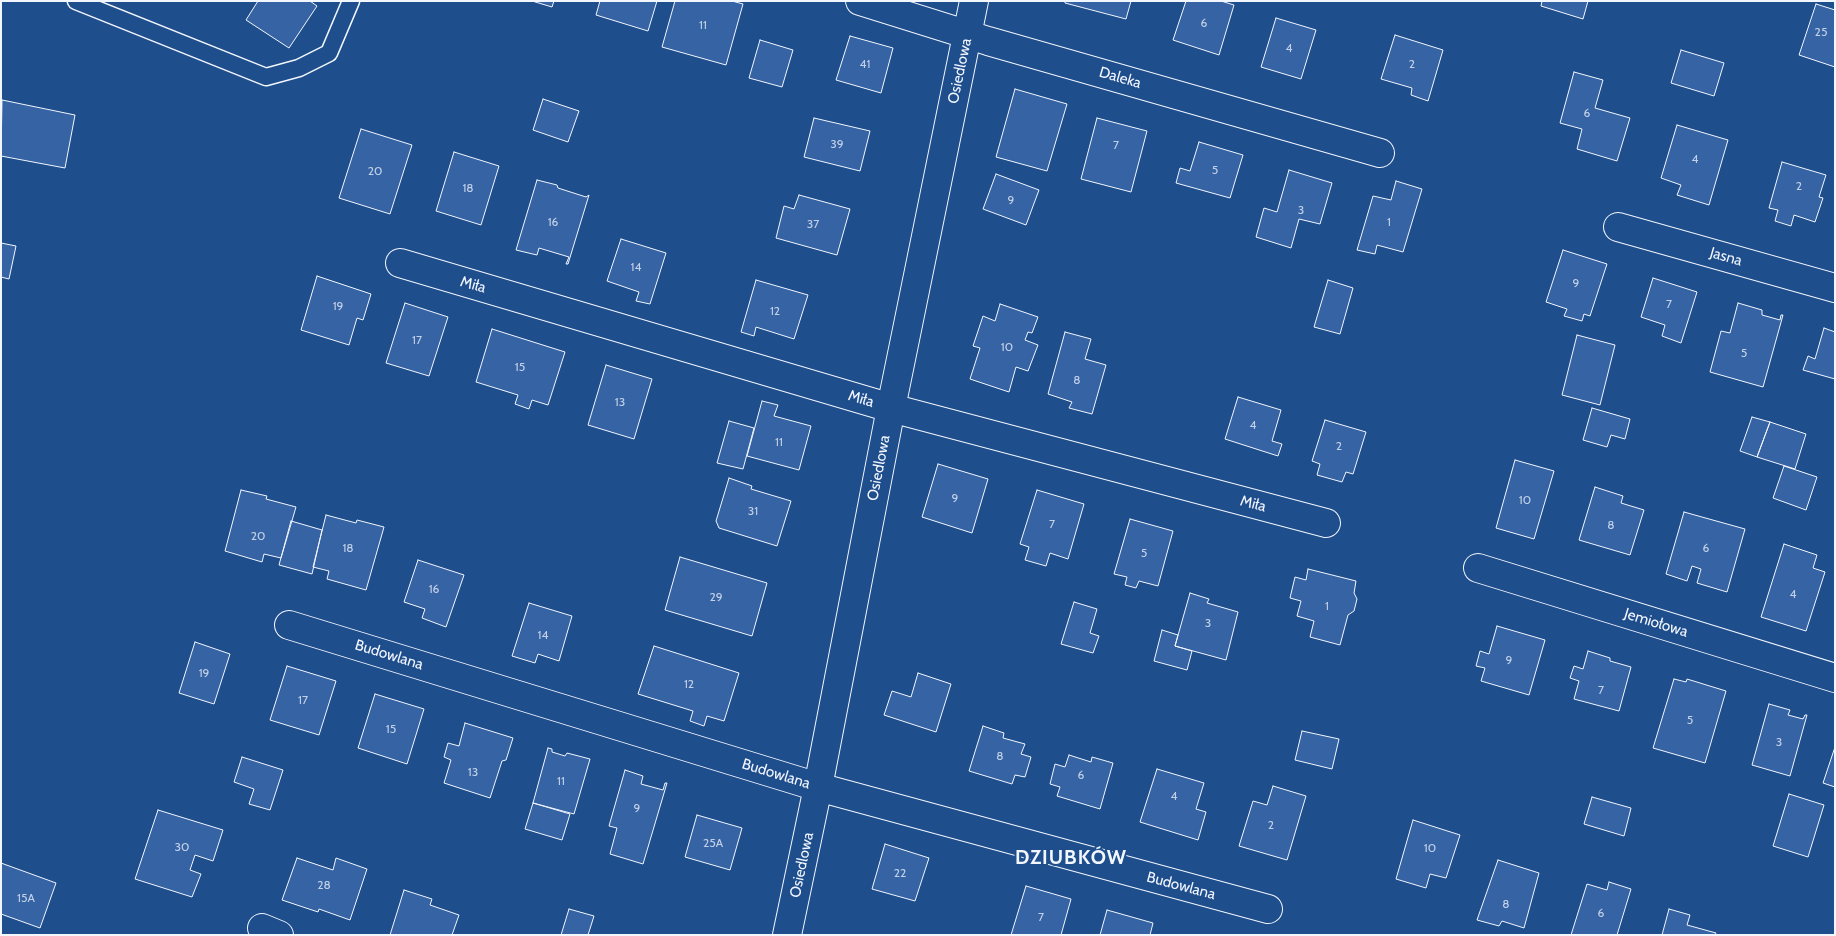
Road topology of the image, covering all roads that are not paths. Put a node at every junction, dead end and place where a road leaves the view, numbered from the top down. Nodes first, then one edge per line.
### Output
1 (76, 1) edge
2 (351, 1) edge
3 (860, 1) edge
4 (974, 1) edge
5 (967, 34) junction
6 (1380, 153) dead end
7 (1618, 227) dead end
8 (400, 263) dead end
9 (1835, 288) edge
10 (891, 408) junction
11 (1326, 523) dead end
12 (1478, 568) dead end
13 (289, 625) dead end
14 (1835, 678) edge
15 (818, 787) junction
16 (1268, 909) dead end
17 (787, 935) edge

1 - 2 lane
3 - 5 street, Daleka
4 - 5 street, Osiedlowa
5 - 6 street, Daleka
5 - 10 street, Osiedlowa
7 - 9 street, Jasna
8 - 10 street, Miła
10 - 11 street, Miła
10 - 15 street, Osiedlowa
12 - 14 street, Jemiołowa
13 - 15 street, Budowlana
15 - 16 street, Budowlana
15 - 17 street, Osiedlowa

